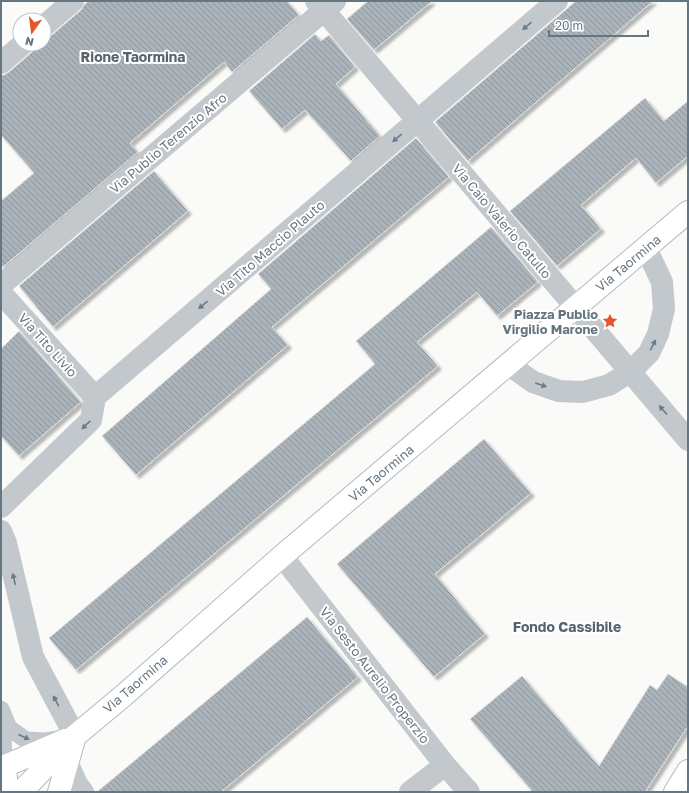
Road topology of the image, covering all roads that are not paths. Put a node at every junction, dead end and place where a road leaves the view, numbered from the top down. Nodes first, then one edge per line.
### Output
1 (73, 1) edge
2 (557, 1) edge
3 (325, 4) edge
4 (52, 19) edge
5 (14, 52) edge
6 (1, 63) edge
7 (417, 121) junction
8 (688, 212) edge
9 (646, 248) junction
10 (1, 285) edge
11 (1, 293) edge
12 (575, 308) junction
13 (508, 364) junction
14 (630, 372) junction
15 (95, 397) junction
16 (688, 440) edge
17 (1, 507) edge
18 (1, 531) edge
19 (282, 556) junction
20 (1, 709) edge
21 (1, 715) edge
22 (75, 736) junction
23 (67, 762) junction
24 (445, 765) junction
25 (3, 768) edge
26 (688, 771) edge
27 (7, 792) edge
28 (21, 792) edge
29 (59, 792) edge
30 (83, 792) edge
31 (410, 792) edge
32 (468, 792) edge
33 (675, 792) edge

1 - 4 street
2 -> 7 street, Via Tito Maccio Plauto
3 - 7 street, Via Caio Valerio Catullo
3 - 10 street, Via Publio Terenzio Afro
5 - 6 street
7 - 12 street, Via Caio Valerio Catullo
7 -> 15 street, Via Tito Maccio Plauto
8 - 9 main road, Via Taormina
9 - 12 main road, Via Taormina
14 -> 9 street
11 - 15 street, Via Tito Livio
12 - 13 main road, Via Taormina
12 - 14 street, Via Caio Valerio Catullo
13 -> 14 street
13 - 19 main road, Via Taormina
16 -> 14 street, Via Caio Valerio Catullo
15 -> 17 street
22 -> 18 street
19 - 22 main road, Via Taormina
19 - 24 street, Via Sesto Aurelio Properzio
20 -> 22 lane
21 - 25 lane
22 - 23 main road
22 - 25 main road
22 - 28 main road
23 - 29 main road
23 - 30 street
24 - 31 street
24 - 32 street, Via Sesto Aurelio Properzio
25 - 27 main road
26 - 33 main road

